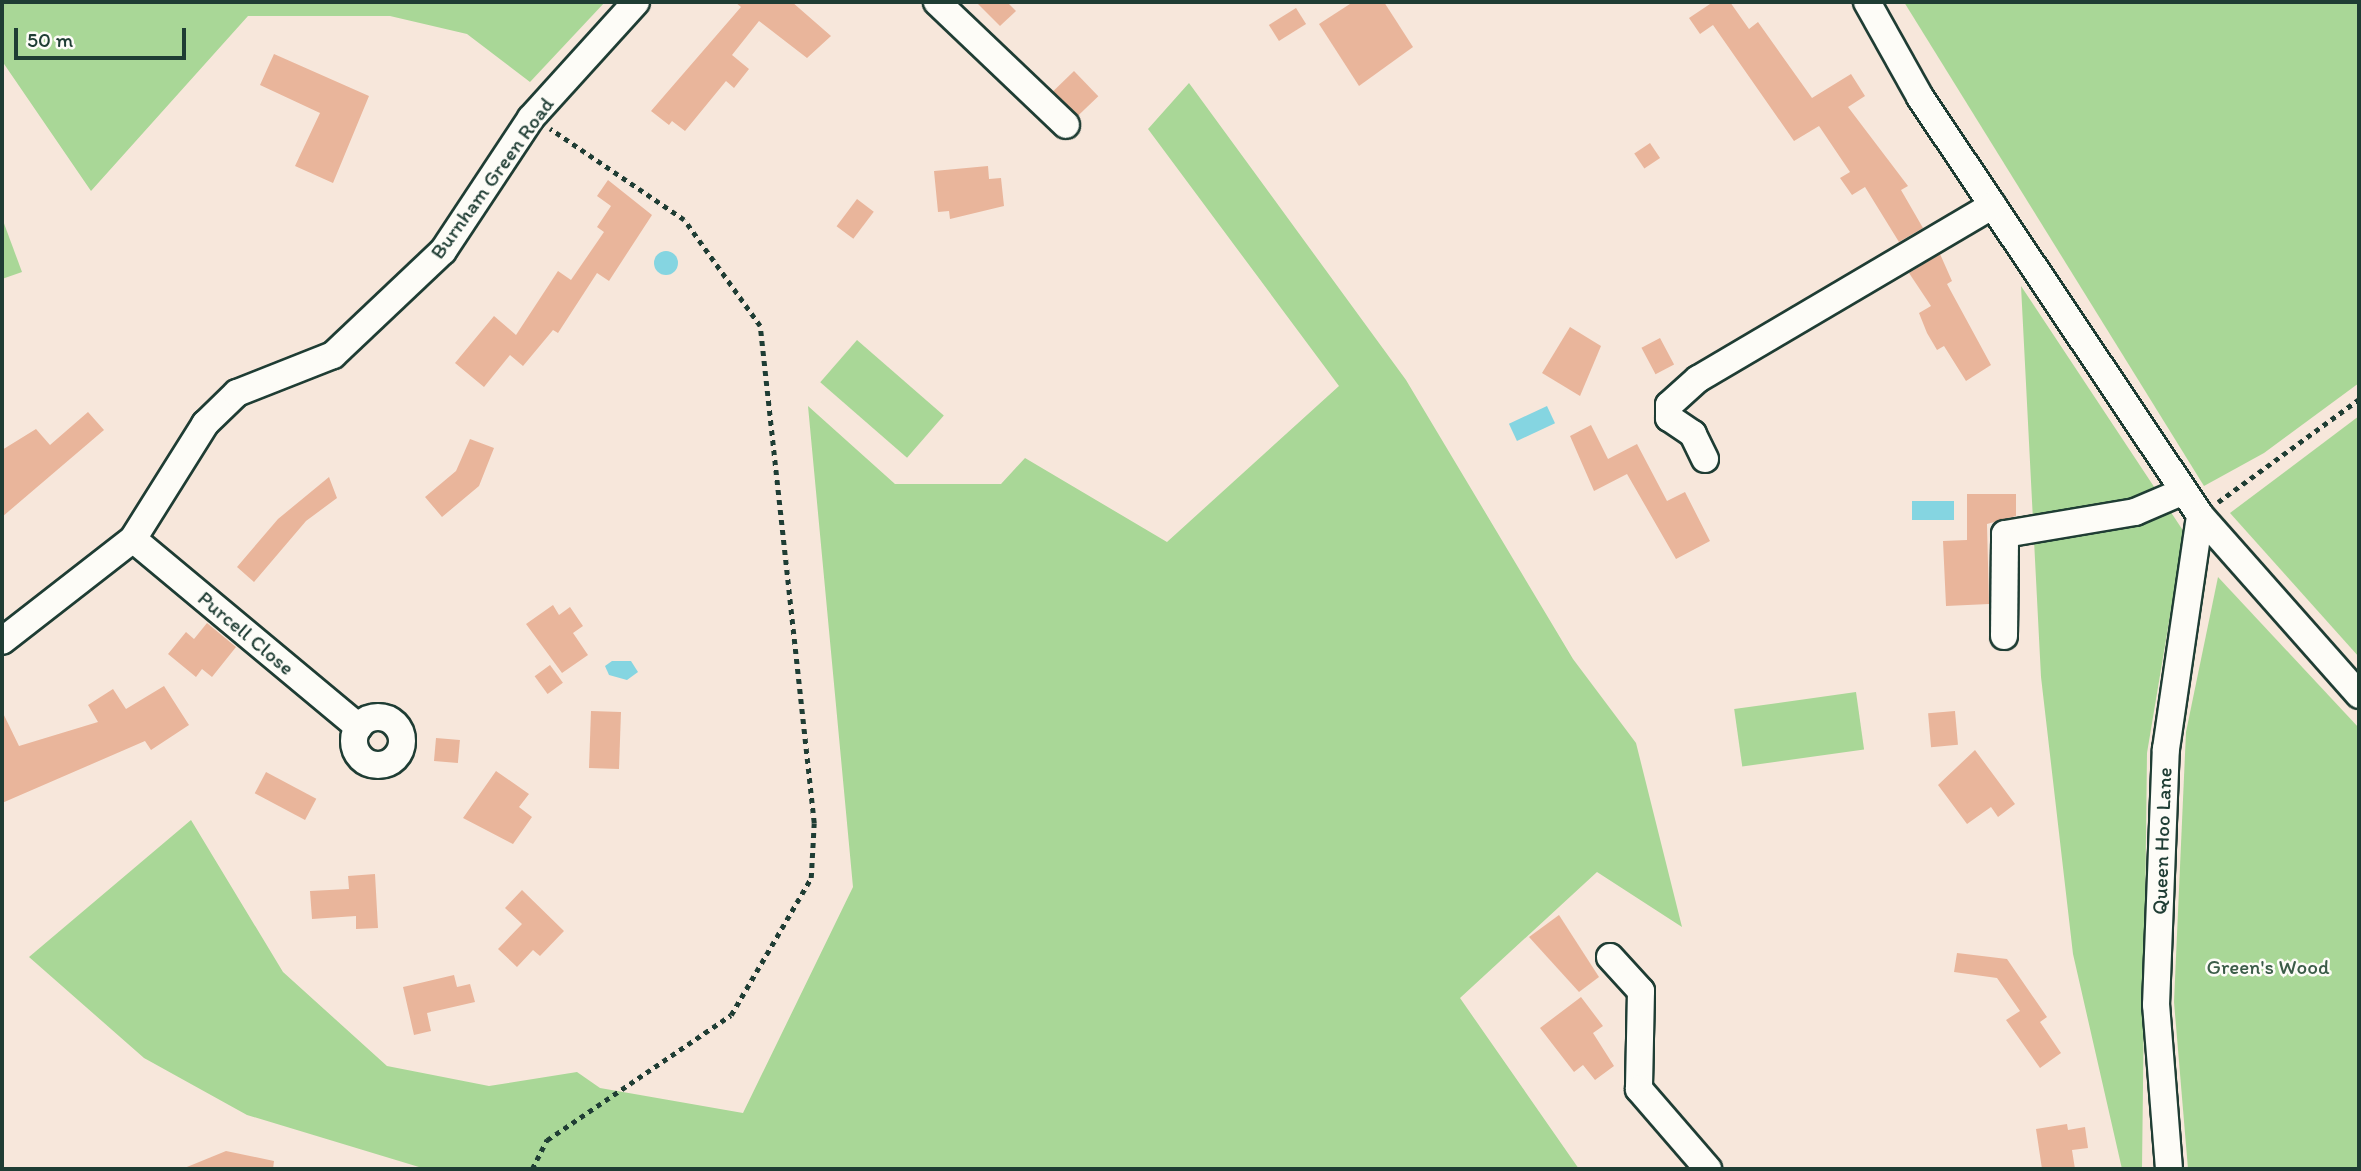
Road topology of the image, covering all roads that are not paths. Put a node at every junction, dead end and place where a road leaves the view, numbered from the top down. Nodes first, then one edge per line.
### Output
1 (636, 2) edge
2 (937, 2) edge
3 (1867, 2) edge
4 (1066, 125) dead end
5 (1993, 205) junction
6 (1705, 458) dead end
7 (2184, 491) junction
8 (2200, 515) junction
9 (133, 540) junction
10 (2004, 636) dead end
11 (2, 641) edge
12 (2359, 695) edge
13 (359, 727) dead end
14 (1610, 957) dead end
15 (1708, 1169) edge
16 (2169, 1169) edge

1 - 9 street, Burnham Green Road
2 - 4 street
3 - 5 street
5 - 6 street
5 - 7 street
7 - 8 street
7 - 10 street
8 - 12 street
8 - 16 street, Queen Hoo Lane
9 - 11 street, Burnham Green Road
9 - 13 street, Purcell Close
14 - 15 street

